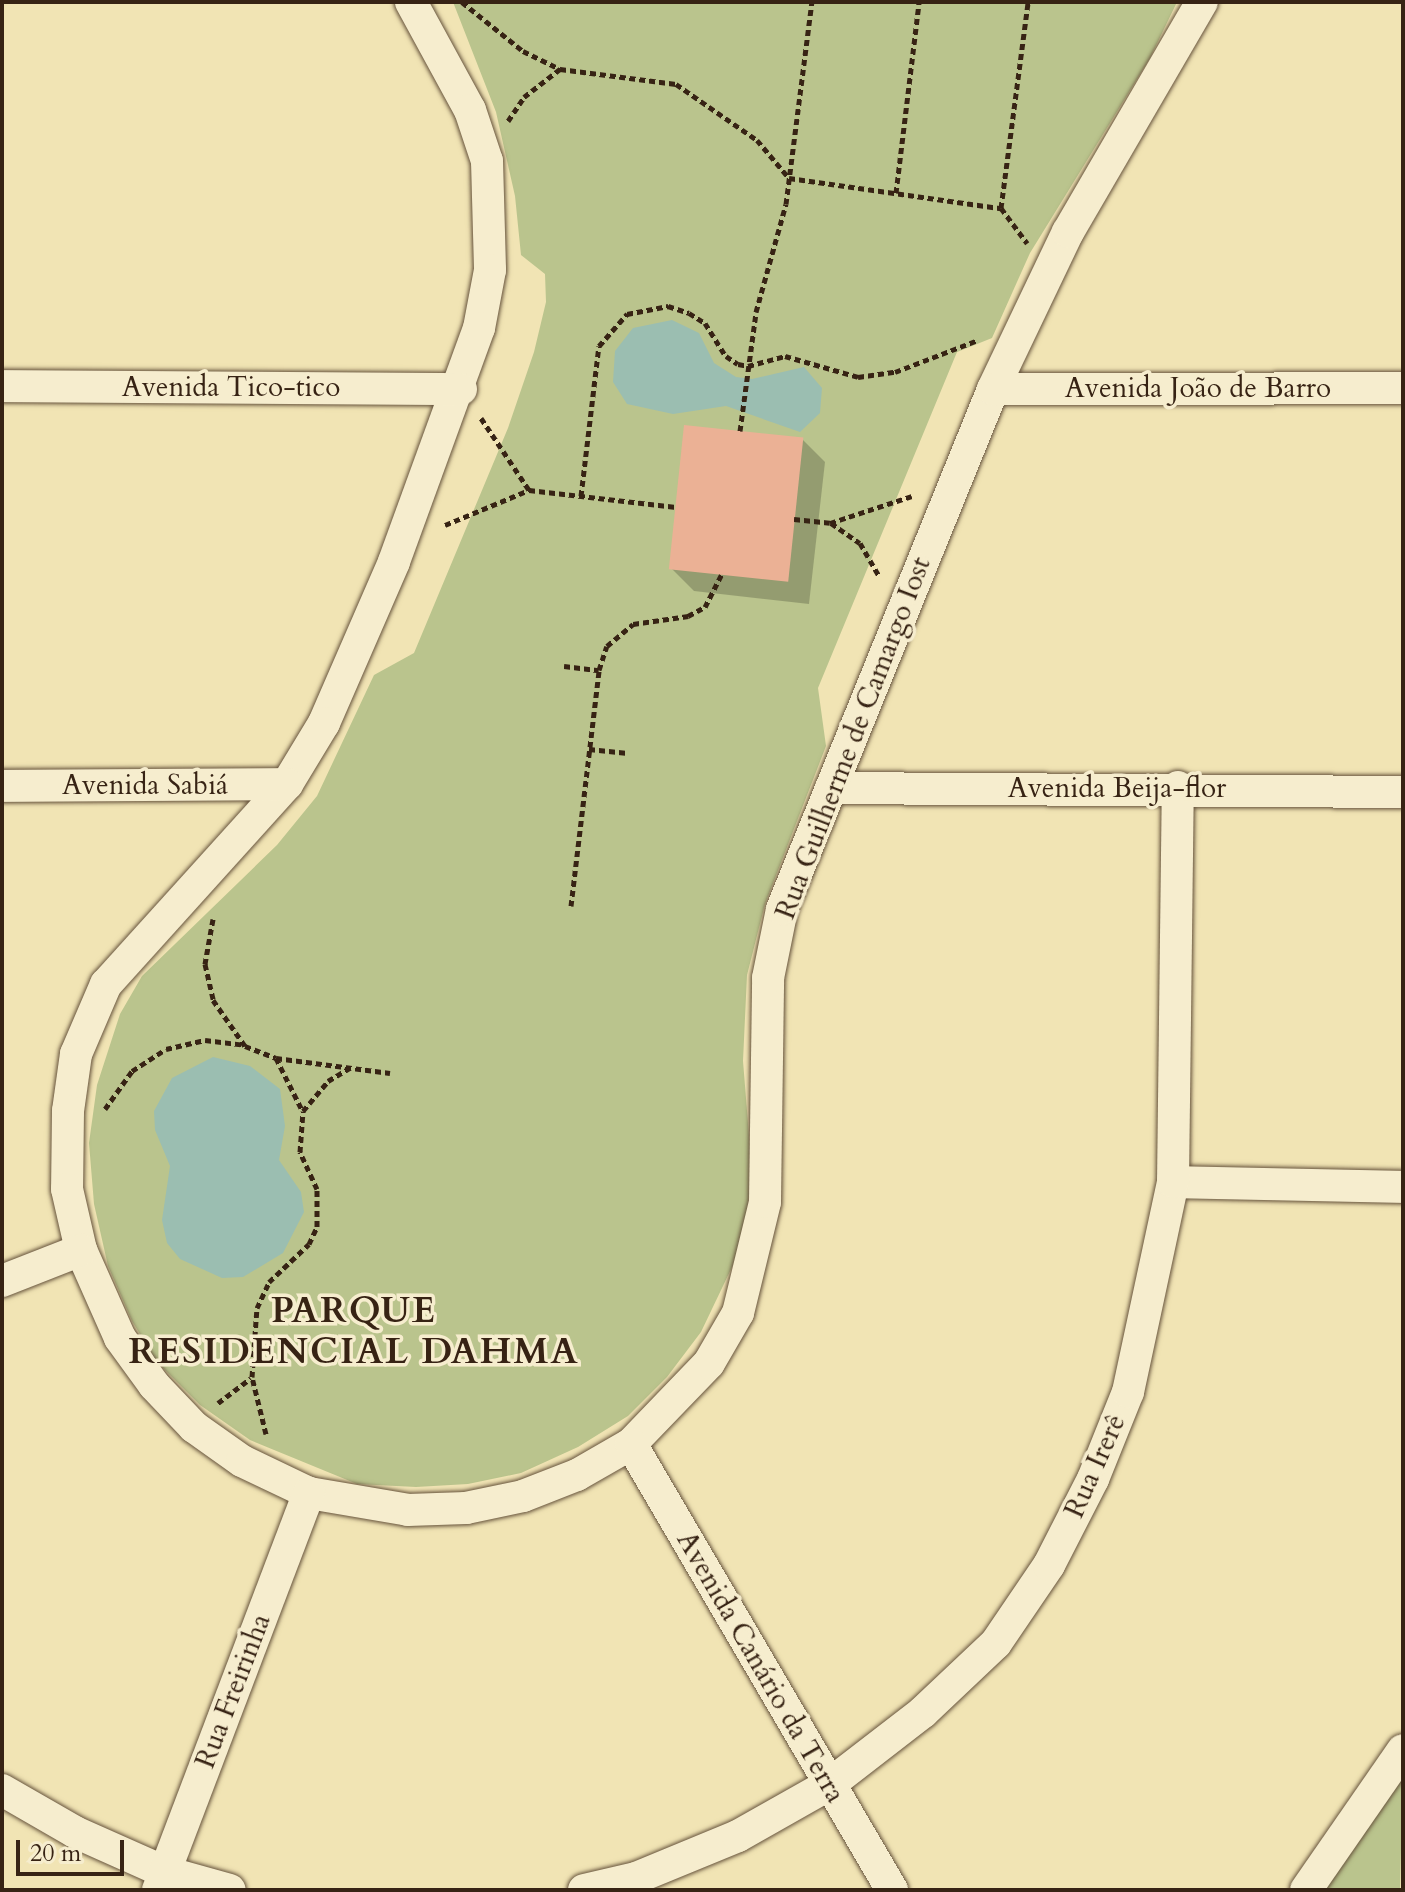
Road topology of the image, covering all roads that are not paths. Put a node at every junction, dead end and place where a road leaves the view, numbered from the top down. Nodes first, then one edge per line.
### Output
1 (411, 2) edge
2 (1202, 2) edge
3 (2, 386) edge
4 (1403, 388) edge
5 (461, 389) junction
6 (993, 389) junction
7 (287, 784) junction
8 (2, 786) edge
9 (1178, 787) junction
10 (831, 788) junction
11 (1403, 792) edge
12 (1173, 1182) junction
13 (1403, 1187) edge
14 (81, 1250) junction
15 (2, 1281) edge
16 (631, 1444) junction
17 (309, 1493) junction
18 (1403, 1750) edge
19 (830, 1784) junction
20 (2, 1790) edge
21 (162, 1881) edge
22 (230, 1890) edge
23 (584, 1890) edge
24 (892, 1890) edge
25 (1306, 1890) edge

1 - 5 street, Rua Guilherme de Camargo Iost
2 - 6 street, Rua Guilherme de Camargo Iost
3 - 5 street, Avenida Tico-tico
4 - 6 street, Avenida João de Barro
5 - 7 street, Rua Guilherme de Camargo Iost
6 - 10 street, Rua Guilherme de Camargo Iost
7 - 8 street, Avenida Sabiá
7 - 14 street, Rua Guilherme de Camargo Iost
9 - 10 street, Avenida Beija-flor
9 - 11 street, Avenida Beija-flor
9 - 12 street, Rua Irerê
10 - 16 street, Rua Guilherme de Camargo Iost
12 - 13 street
12 - 19 street, Rua Irerê
14 - 15 street
14 - 17 street, Rua Guilherme de Camargo Iost
16 - 17 street, Rua Guilherme de Camargo Iost
16 - 19 street, Avenida Canário da Terra
17 - 21 street, Rua Freirinha
18 - 25 street
19 - 23 street, Rua Irerê
19 - 24 street, Avenida Canário da Terra
20 - 21 street
21 - 22 street

